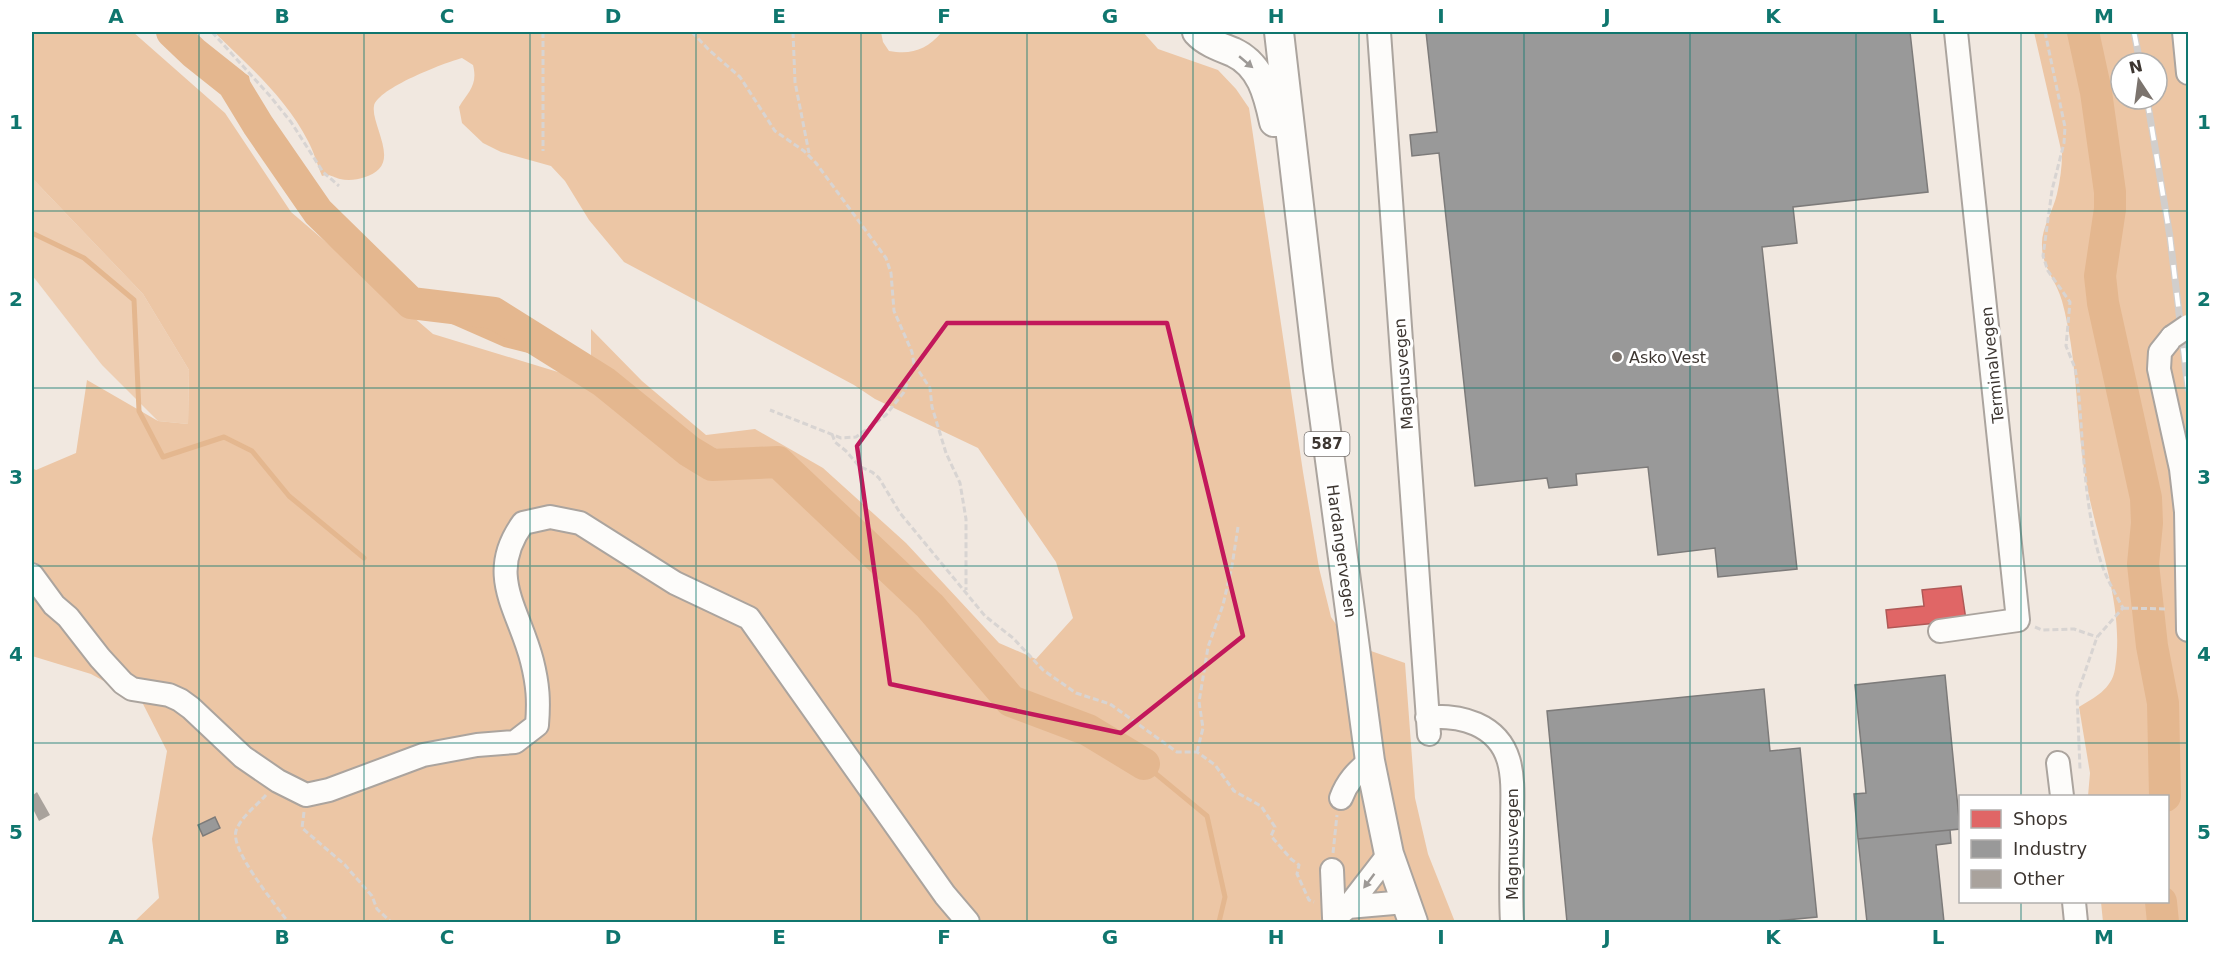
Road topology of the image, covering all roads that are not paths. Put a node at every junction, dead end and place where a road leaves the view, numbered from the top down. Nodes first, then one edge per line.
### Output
1 (1197, 32) edge
2 (1279, 32) edge
3 (1292, 32) edge
4 (1379, 32) edge
5 (1956, 32) edge
6 (2184, 32) edge
7 (2188, 73) edge
8 (1305, 270) junction
9 (2180, 332) edge
10 (1318, 370) junction
11 (32, 575) edge
12 (2188, 630) edge
13 (1940, 631) dead end
14 (1370, 761) junction
15 (2058, 764) dead end
16 (2062, 795) edge
17 (1341, 798) road end
18 (1389, 854) junction
19 (1332, 870) road end
20 (2074, 903) edge
21 (1409, 912) edge
22 (1339, 916) edge
23 (968, 922) edge
24 (1512, 922) edge
25 (2076, 922) edge

1 -> 10 main road, 587
2 - 8 main road, Hardangervegen / 587
3 - 8 main road, 587
4 - 24 street, Magnusvegen
5 - 13 street, Terminalvegen
6 - 7 street
8 - 10 main road, Hardangervegen / 587
9 - 12 street
10 - 14 main road, Hardangervegen / 587
11 - 23 street
14 - 17 street
14 - 18 main road, Hardangervegen / 587
15 - 16 street
18 - 21 main road, Hardangervegen / 587
18 -> 22 street
19 - 22 street
20 - 25 street
21 - 22 street

